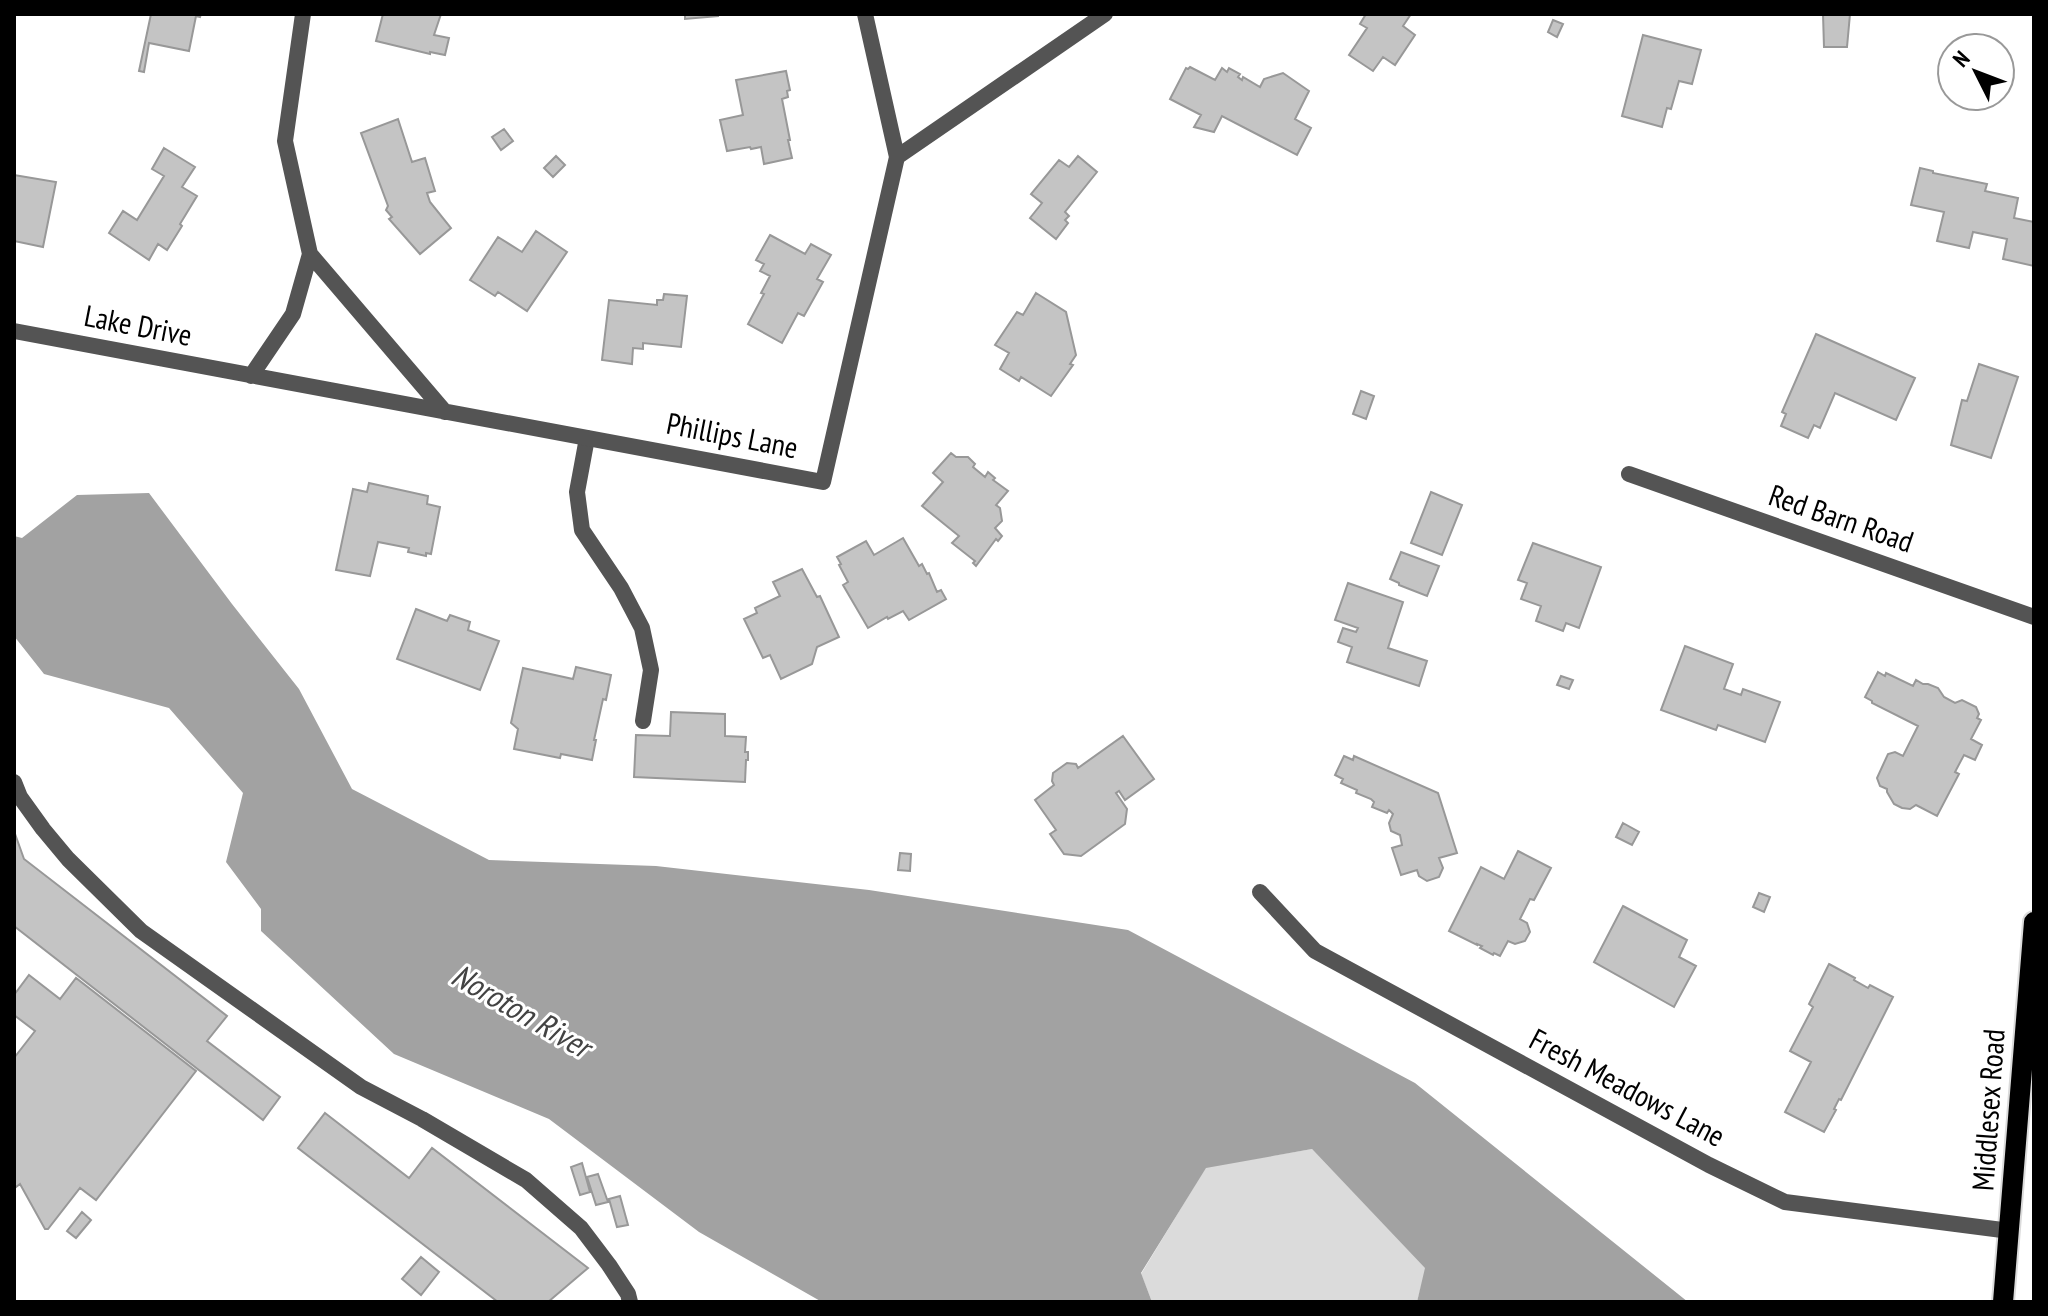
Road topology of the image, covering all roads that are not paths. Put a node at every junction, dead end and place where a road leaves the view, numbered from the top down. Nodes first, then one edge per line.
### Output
1 (303, 14) edge
2 (865, 14) edge
3 (1105, 14) edge
4 (897, 157) junction
5 (310, 254) junction
6 (14, 331) edge
7 (251, 376) junction
8 (445, 412) junction
9 (587, 438) junction
10 (1629, 474) dead end
11 (2034, 617) edge
12 (643, 721) dead end
13 (14, 782) edge
14 (1260, 892) dead end
15 (2034, 922) edge
16 (2010, 1231) junction
17 (630, 1302) edge
18 (2003, 1302) edge

1 - 5 street
2 - 4 street, Phillips Lane
3 - 4 street
4 - 9 street, Phillips Lane
5 - 7 street
5 - 8 street
6 - 7 street, Lake Drive
7 - 8 street, Phillips Lane
8 - 9 street, Phillips Lane
9 - 12 street
10 - 11 street, Red Barn Road
13 - 17 street
14 - 16 street, Fresh Meadows Lane
15 - 16 main road, Middlesex Road
16 - 18 main road, Middlesex Road

